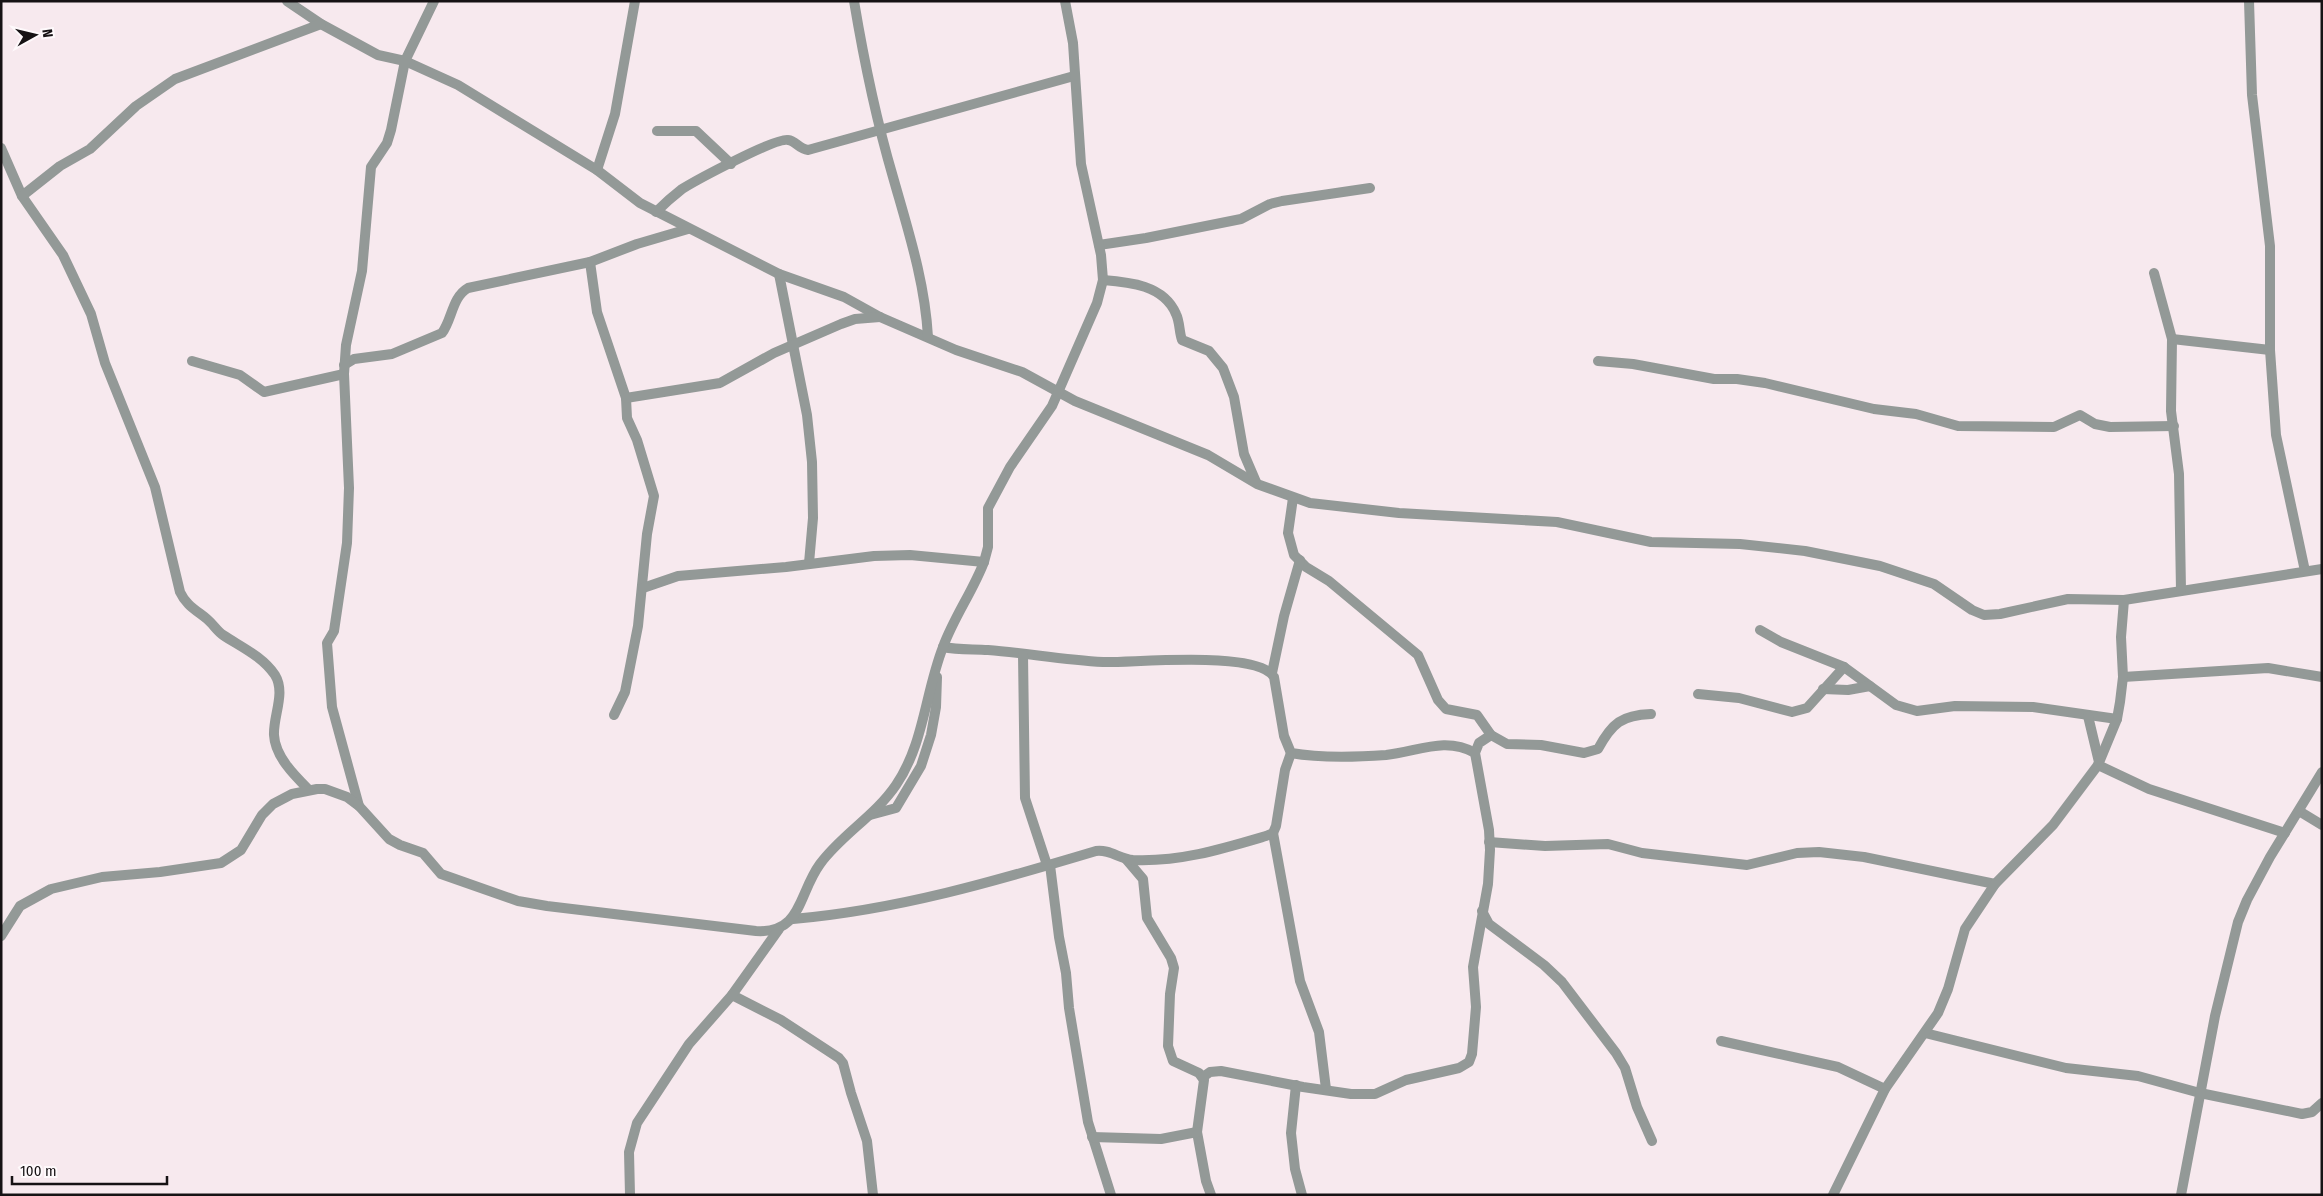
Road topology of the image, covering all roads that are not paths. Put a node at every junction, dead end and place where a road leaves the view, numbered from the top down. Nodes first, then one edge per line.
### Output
1 (287, 1) edge
2 (434, 1) edge
3 (635, 1) edge
4 (854, 1) edge
5 (1065, 1) edge
6 (2249, 1) edge
7 (321, 24) junction
8 (405, 61) junction
9 (1074, 76) junction
10 (881, 129) junction
11 (657, 131) dead end
12 (1, 148) edge
13 (731, 164) junction
14 (597, 170) junction
15 (1370, 188) dead end
16 (22, 196) junction
17 (656, 212) junction
18 (688, 229) junction
19 (1099, 245) junction
20 (590, 262) junction
21 (2154, 273) dead end
22 (779, 274) junction
23 (1103, 280) junction
24 (880, 317) junction
25 (928, 338) junction
26 (2172, 338) junction
27 (794, 344) junction
28 (2270, 350) junction
29 (192, 361) dead end
30 (1598, 361) dead end
31 (344, 370) junction
32 (1058, 393) junction
33 (626, 398) junction
34 (2174, 426) junction
35 (1257, 484) junction
36 (1293, 498) junction
37 (1300, 560) junction
38 (984, 562) junction
39 (809, 563) junction
40 (2322, 569) edge
41 (2305, 571) junction
42 (643, 588) junction
43 (2181, 590) junction
44 (2124, 600) junction
45 (1760, 630) dead end
46 (943, 647) junction
47 (1023, 655) junction
48 (937, 666) junction
49 (1844, 667) junction
50 (1272, 673) junction
51 (2123, 677) junction
52 (2322, 677) edge
53 (1870, 686) junction
54 (1823, 689) junction
55 (1698, 694) dead end
56 (1651, 714) dead end
57 (614, 716) dead end
58 (2088, 716) junction
59 (2117, 719) junction
60 (1491, 735) junction
61 (1290, 753) junction
62 (1475, 753) junction
63 (2098, 764) junction
64 (2322, 772) edge
65 (308, 790) junction
66 (359, 806) junction
67 (2299, 811) junction
68 (868, 816) junction
69 (2322, 825) edge
70 (1272, 832) junction
71 (2285, 833) junction
72 (1489, 842) junction
73 (1126, 858) junction
74 (1048, 865) junction
75 (1995, 884) junction
76 (1482, 911) junction
77 (793, 919) junction
78 (779, 930) junction
79 (1, 936) edge
80 (732, 995) junction
81 (1925, 1033) junction
82 (1720, 1041) dead end
83 (1203, 1077) junction
84 (1296, 1085) junction
85 (1326, 1089) junction
86 (1885, 1089) junction
87 (2200, 1093) junction
88 (2322, 1103) edge
89 (1197, 1132) junction
90 (1092, 1137) junction
91 (1652, 1141) dead end
92 (630, 1195) edge
93 (874, 1195) edge
94 (1111, 1195) edge
95 (1211, 1195) edge
96 (1302, 1195) edge
97 (1833, 1195) edge
98 (2181, 1195) edge

1 - 7 street
2 - 8 street
3 - 14 street
4 - 10 street
5 - 9 street
6 - 28 street
7 - 8 street
7 - 16 street
8 - 14 street
8 - 31 street
9 - 10 street
9 - 19 street
10 - 13 street
10 - 25 street
11 - 13 street
12 - 16 street
13 - 17 street
14 - 17 street
15 - 19 street
16 - 65 street
17 - 18 street
18 - 20 street
18 - 22 street
19 - 23 street
20 - 31 street
20 - 33 street
21 - 26 street
22 - 24 street
22 - 27 street
23 - 32 street
23 - 35 street
24 - 25 street
24 - 27 street
25 - 32 street
26 - 28 street
26 - 34 street
27 - 33 street
27 - 39 street
28 - 41 street
29 - 31 street
30 - 34 street
31 - 66 street
32 - 35 street
32 - 38 street
33 - 42 street
34 - 43 street
35 - 36 street
36 - 37 street
36 - 44 street
37 - 50 street
37 - 60 street
38 - 39 street
38 - 46 street
39 - 42 street
40 - 41 street
41 - 43 street
42 - 57 street
43 - 44 street
44 - 51 street
45 - 49 street
46 - 47 street
46 - 48 street
47 - 50 street
47 - 74 street
48 - 68 street
48 - 68 street
49 - 53 street
49 - 54 street
50 - 61 street
51 - 52 street
51 - 59 street
53 - 54 street
53 - 58 street
54 - 55 street
56 - 60 street
58 - 59 street
58 - 63 street
59 - 63 street
60 - 62 street
61 - 62 street
61 - 70 street
62 - 72 street
63 - 71 street
63 - 75 street
64 - 67 street
65 - 66 street
65 - 79 street
66 - 78 street
67 - 69 street
67 - 71 street
68 - 77 street
70 - 73 street
70 - 85 street
71 - 87 street
72 - 75 street
72 - 76 street
73 - 74 street
73 - 83 street
74 - 77 street
74 - 90 street
75 - 81 street
76 - 85 street
76 - 91 street
77 - 78 street
78 - 80 street
80 - 92 street
80 - 93 street
81 - 86 street
81 - 87 street
82 - 86 street
83 - 84 street
83 - 89 street
84 - 85 street
84 - 96 street
86 - 97 street
87 - 88 street
87 - 98 street
89 - 90 street
89 - 95 street
90 - 94 street

